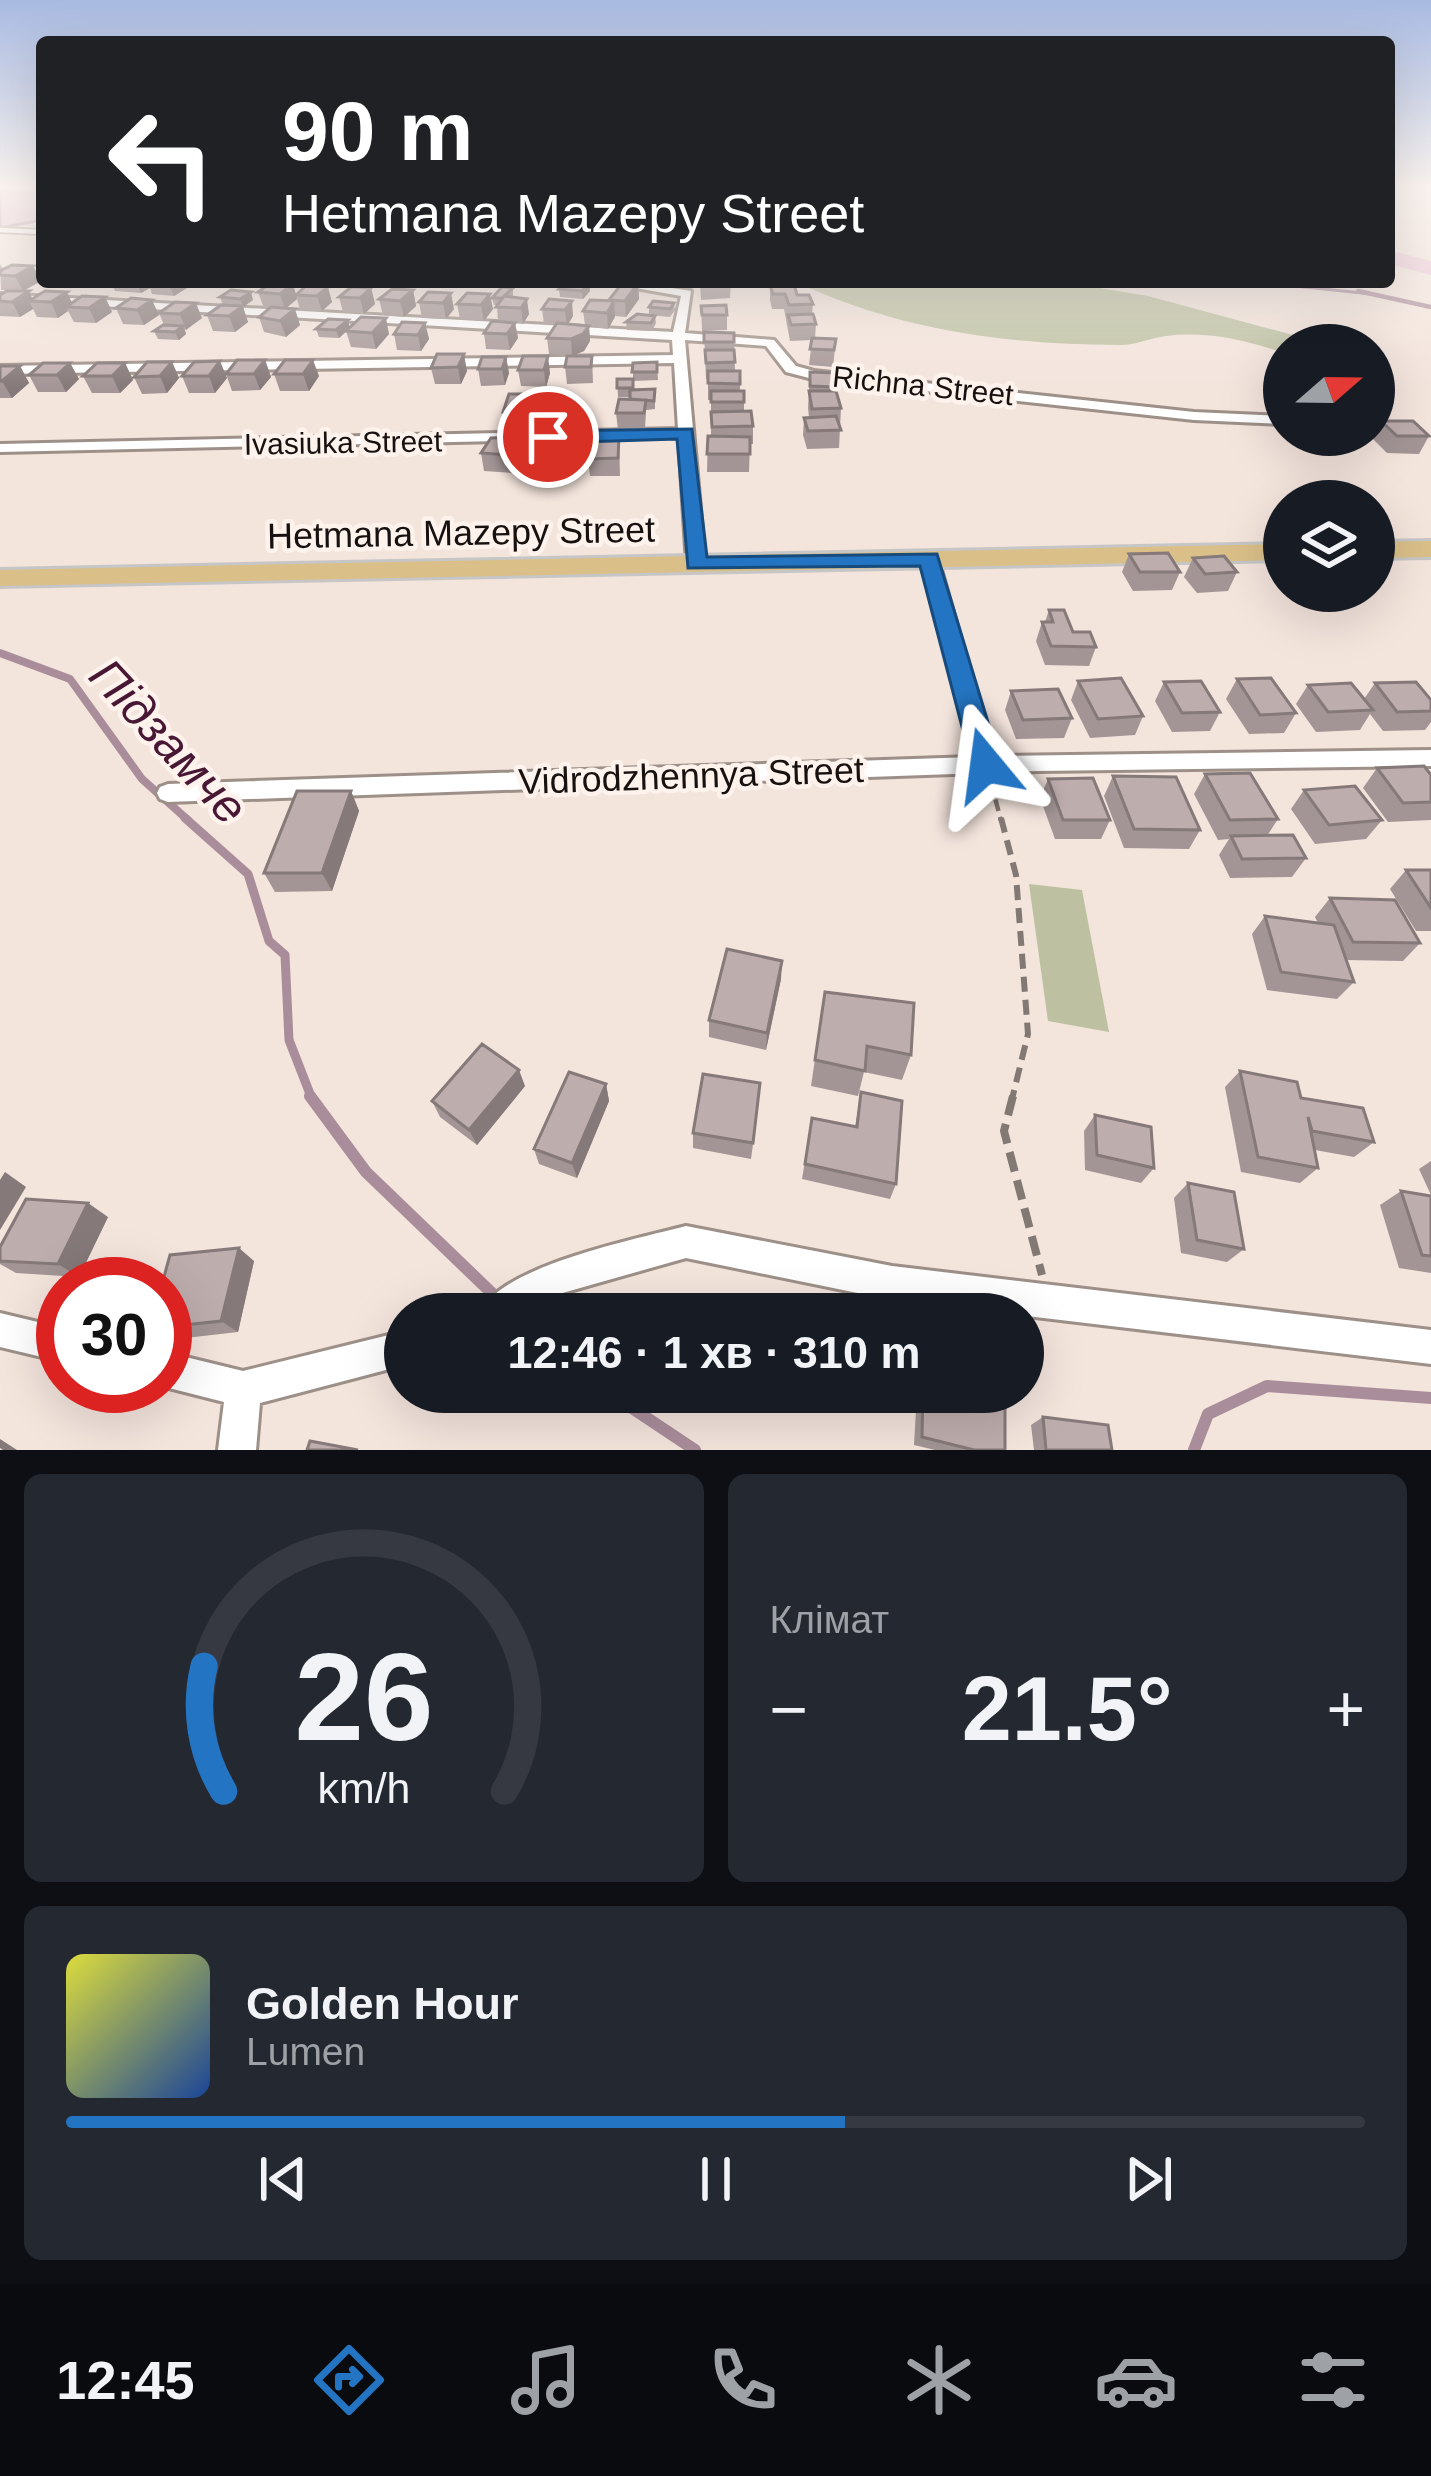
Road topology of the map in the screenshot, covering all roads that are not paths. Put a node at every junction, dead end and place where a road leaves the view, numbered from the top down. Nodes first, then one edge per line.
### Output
1 (651, 288) edge
2 (0, 297) edge
3 (678, 339) junction
4 (680, 359) junction
5 (0, 370) edge
6 (1263, 419) edge
7 (686, 433) junction
8 (0, 448) edge
9 (1431, 549) edge
10 (1395, 550) edge
11 (1263, 552) edge
12 (929, 559) junction
13 (696, 564) junction
14 (0, 578) edge
15 (1431, 758) edge
16 (986, 765) junction
17 (167, 793) dead end
18 (530, 1293) edge
19 (979, 1293) edge
20 (1044, 1300) edge
21 (0, 1330) edge
22 (36, 1339) edge
23 (1431, 1347) edge
24 (384, 1353) edge
25 (192, 1377) edge
26 (243, 1389) junction
27 (237, 1450) edge

1 - 3 street
2 - 3 street, Richna Street
3 - 4 street
3 - 6 street, Richna Street
4 - 5 street
4 - 7 street
7 - 8 street, Ivasiuka Street
7 - 13 street
9 - 10 main road
11 - 12 main road, Hetmana Mazepy Street
12 - 13 main road, Hetmana Mazepy Street
12 - 16 street
13 - 14 main road, Hetmana Mazepy Street
15 - 16 street, Vidrodzhennya Street
16 - 17 street, Vidrodzhennya Street
18 - 19 street
20 - 23 street
21 - 22 street
24 - 26 street
25 - 26 street
26 - 27 street

